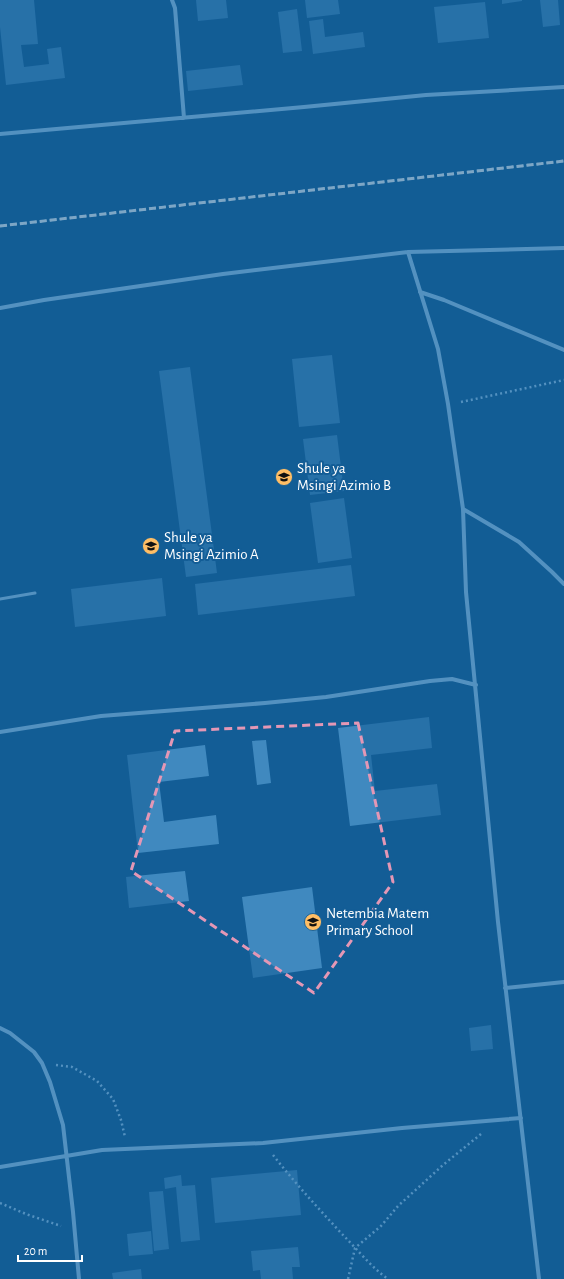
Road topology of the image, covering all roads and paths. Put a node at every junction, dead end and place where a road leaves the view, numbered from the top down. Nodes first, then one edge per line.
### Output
1 (172, 0) edge
2 (175, 0) edge
3 (175, 8) junction
4 (564, 87) edge
5 (184, 118) junction
6 (0, 134) edge
7 (564, 161) edge
8 (0, 226) edge
9 (564, 248) edge
10 (408, 252) junction
11 (420, 292) junction
12 (0, 308) edge
13 (564, 350) edge
14 (564, 380) edge
15 (448, 404) junction
16 (463, 508) junction
17 (564, 584) edge
18 (35, 593) dead end
19 (0, 599) edge
20 (476, 685) junction
21 (0, 732) edge
22 (564, 982) edge
23 (505, 988) junction
24 (0, 1028) edge
25 (42, 1063) junction
26 (521, 1118) junction
27 (496, 1120) junction
28 (263, 1143) junction
29 (128, 1149) junction
30 (66, 1155) junction
31 (0, 1167) edge
32 (0, 1203) edge
33 (75, 1231) junction
34 (355, 1248) junction
35 (79, 1279) edge
36 (348, 1279) edge
37 (388, 1279) edge
38 (539, 1279) edge

1 - 3 street
2 - 3 street
3 - 5 street
4 - 5 street
5 - 6 street
7 - 8 path
9 - 10 street
10 - 11 street
10 - 12 street
11 - 13 street
11 - 15 street
14 - 15 path
15 - 16 street
16 - 17 street
16 - 20 street
18 - 19 lane
20 - 21 street
20 - 23 street
22 - 23 street
23 - 26 street
24 - 25 street
25 - 29 path
25 - 30 street
26 - 27 street
26 - 38 street
27 - 28 street
27 - 34 path
28 - 29 street
28 - 34 path
29 - 30 street
30 - 31 street
30 - 33 street
32 - 33 path
33 - 35 street
34 - 36 path
34 - 37 path

